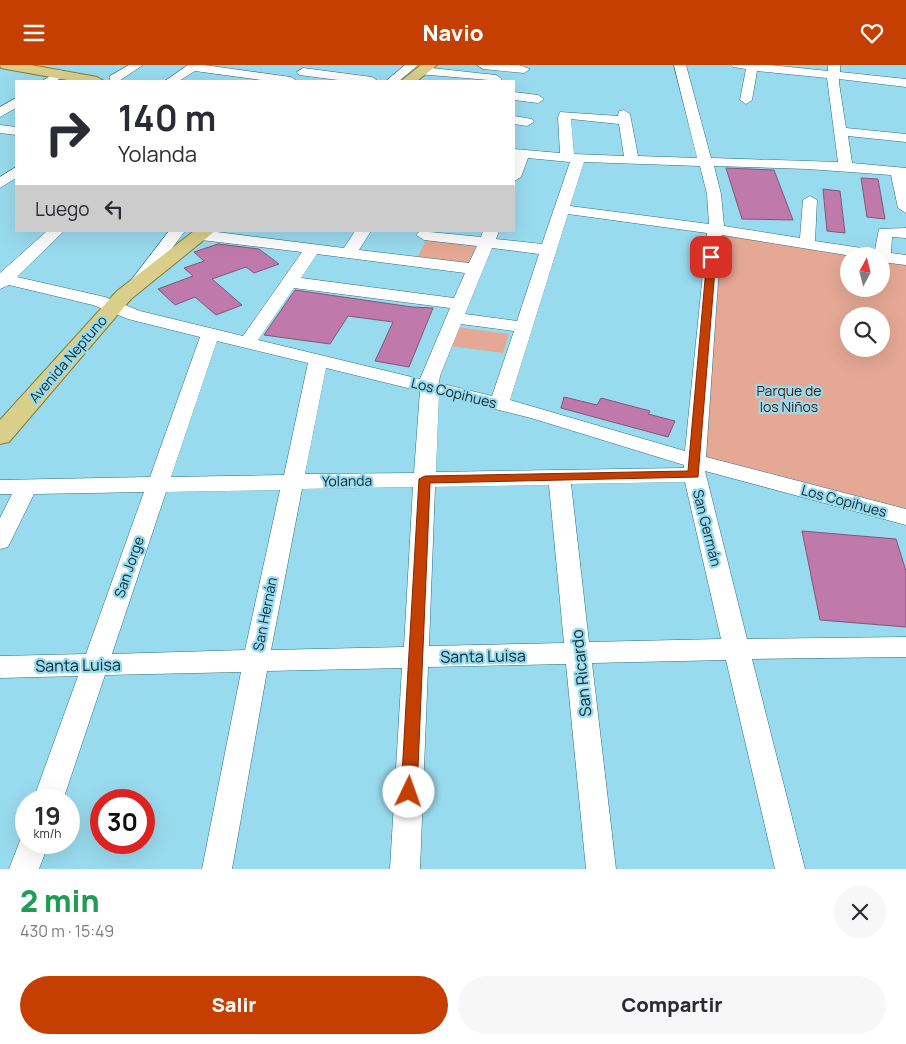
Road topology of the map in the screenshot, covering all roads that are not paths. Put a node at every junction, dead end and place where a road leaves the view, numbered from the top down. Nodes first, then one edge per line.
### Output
1 (6, 65) edge
2 (43, 65) edge
3 (137, 65) edge
4 (254, 65) edge
5 (482, 65) edge
6 (680, 65) edge
7 (737, 65) edge
8 (195, 66) edge
9 (422, 66) edge
10 (752, 67) junction
11 (308, 68) edge
12 (524, 69) dead end
13 (834, 70) edge
14 (63, 72) edge
15 (237, 78) edge
16 (94, 80) edge
17 (115, 80) edge
18 (173, 80) edge
19 (273, 80) edge
20 (292, 80) edge
21 (367, 80) edge
22 (394, 80) edge
23 (409, 80) edge
24 (502, 80) edge
25 (906, 83) edge
26 (515, 96) edge
27 (538, 99) dead end
28 (746, 100) dead end
29 (15, 103) edge
30 (0, 113) edge
31 (0, 129) edge
32 (15, 131) edge
33 (839, 131) junction
34 (906, 138) edge
35 (518, 154) edge
36 (573, 159) junction
37 (632, 161) junction
38 (706, 163) junction
39 (845, 164) junction
40 (515, 171) edge
41 (902, 171) edge
42 (15, 172) edge
43 (0, 184) edge
44 (810, 200) dead end
45 (906, 208) edge
46 (562, 209) junction
47 (715, 229) junction
48 (55, 232) edge
49 (177, 232) edge
50 (361, 232) edge
51 (203, 233) edge
52 (425, 233) edge
53 (906, 233) edge
54 (488, 237) edge
55 (806, 244) junction
56 (882, 247) edge
57 (312, 249) junction
58 (840, 249) edge
59 (549, 250) junction
60 (349, 253) junction
61 (890, 257) edge
62 (906, 260) edge
63 (411, 261) junction
64 (475, 269) junction
65 (2, 281) edge
66 (290, 282) junction
67 (137, 283) junction
68 (113, 307) junction
69 (458, 311) junction
70 (524, 327) junction
71 (210, 334) junction
72 (247, 343) junction
73 (318, 360) junction
74 (430, 387) junction
75 (499, 404) junction
76 (0, 436) edge
77 (668, 453) junction
78 (694, 468) junction
79 (665, 476) junction
80 (559, 477) junction
81 (425, 479) junction
82 (292, 482) junction
83 (157, 485) junction
84 (0, 487) edge
85 (26, 487) junction
86 (906, 517) edge
87 (0, 541) edge
88 (906, 647) edge
89 (737, 649) junction
90 (579, 653) junction
91 (415, 657) junction
92 (256, 661) junction
93 (95, 665) junction
94 (0, 667) edge
95 (52, 789) edge
96 (30, 854) edge
97 (24, 869) edge
98 (217, 869) edge
99 (405, 869) edge
100 (601, 869) edge
101 (790, 869) edge

1 - 14 main road
2 - 14 main road
3 - 17 street
4 - 15 street
5 - 12 street
6 - 38 street, San Germán
7 - 10 street
8 - 15 street
8 - 18 street
9 - 22 street
9 - 23 main road
9 - 24 street
10 - 13 street
10 - 28 street
11 - 20 street
11 - 21 street
13 - 25 street
13 - 33 street
14 - 16 main road
14 - 17 main road
15 - 19 street
26 - 27 street
29 - 30 street
31 - 32 street
33 - 34 street
33 - 39 street
35 - 36 street
35 - 40 street
36 - 37 street
36 - 37 street
36 - 46 street
37 - 38 street
38 - 39 street
38 - 47 street, San Germán
39 - 41 street
41 - 45 street
42 - 43 street
44 - 55 street
46 - 47 street
46 - 59 street
47 - 55 street
47 - 78 street, San Germán
48 - 65 street
49 - 67 street, Avenida Neptuno
50 - 60 street
51 - 57 street
51 - 67 main road, Avenida Neptuno
52 - 54 street
52 - 63 street
53 - 56 street
54 - 59 street
54 - 64 street
55 - 58 street
57 - 60 street
57 - 66 street
59 - 70 street
60 - 63 street
61 - 62 street
63 - 64 street
64 - 69 street
65 - 68 street, Los Copihues
66 - 69 street
66 - 72 street
67 - 68 main road, Avenida Neptuno
68 - 71 street, Los Copihues
68 - 76 main road, Avenida Neptuno
69 - 70 street
69 - 74 street
70 - 75 street
71 - 72 street, Los Copihues
71 - 83 street, San Jorge
72 - 73 street, Los Copihues
73 - 74 street, Los Copihues
73 - 82 street, San Hernán
74 - 75 street, Los Copihues
74 - 81 street
75 - 77 street, Los Copihues
77 - 78 street, Los Copihues
77 - 79 street
78 - 79 street, Yolanda
78 - 86 street, Los Copihues
78 - 89 street, San Germán
79 - 80 street, Yolanda
80 - 81 street, Yolanda
80 - 90 street, San Ricardo
81 - 82 street, Yolanda
81 - 91 street
82 - 83 street, Yolanda
82 - 92 street, San Hernán
83 - 85 street, Yolanda
83 - 93 street, San Jorge
84 - 85 street, Yolanda
85 - 87 street
88 - 89 street, Santa Luisa
89 - 90 street, Santa Luisa
89 - 101 street, San Germán
90 - 91 street, Santa Luisa
90 - 100 street, San Ricardo
91 - 92 street, Santa Luisa
91 - 99 street
92 - 93 street, Santa Luisa
92 - 98 street, San Hernán
93 - 94 street, Santa Luisa
93 - 95 street, San Jorge
96 - 97 street

